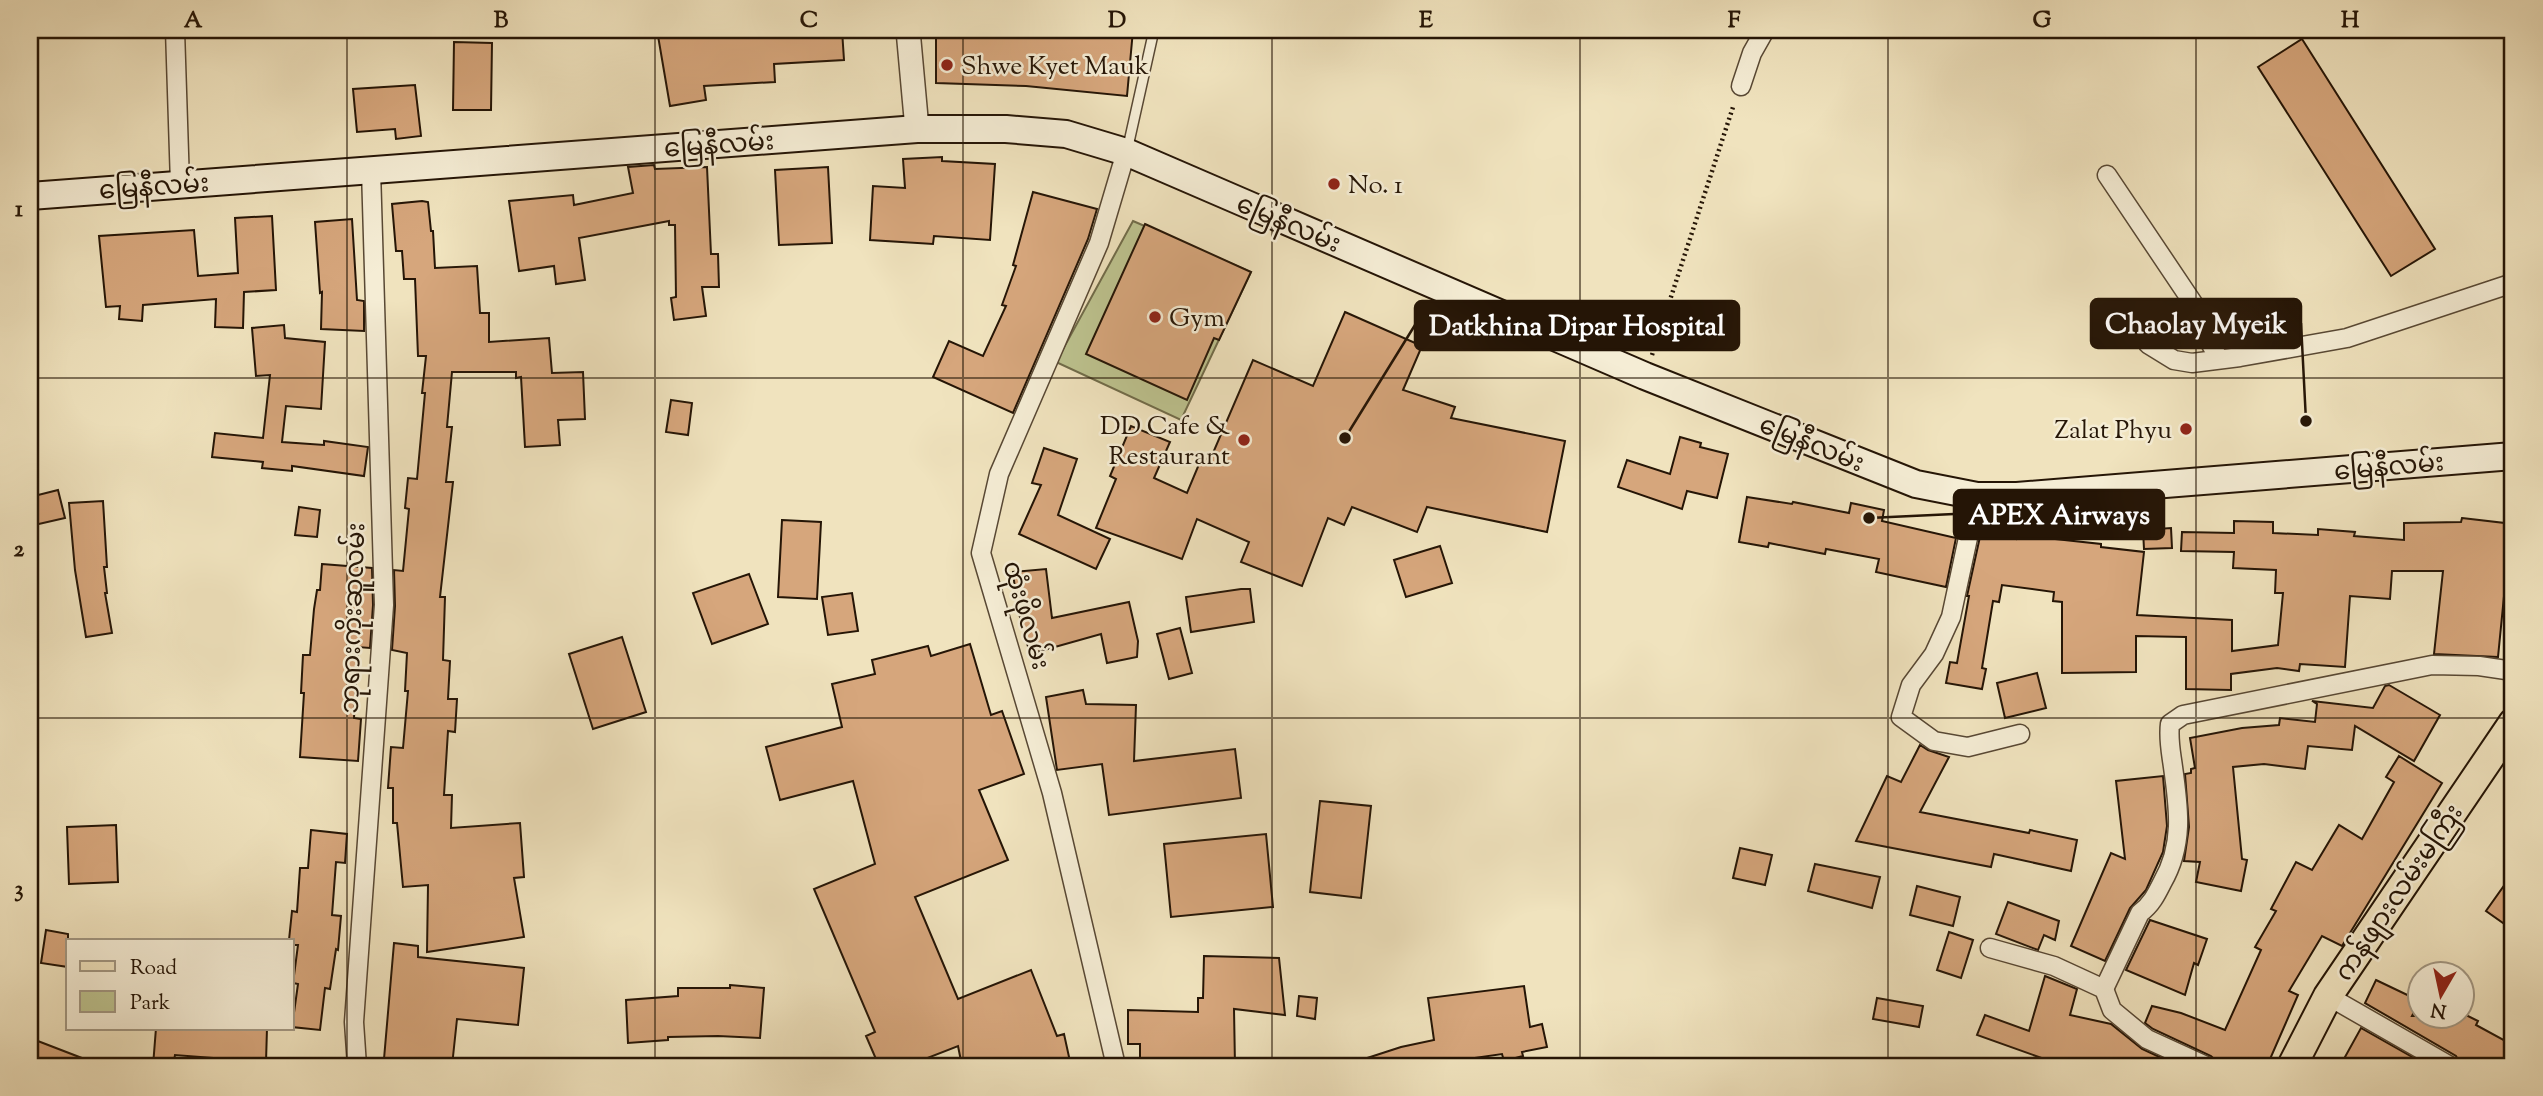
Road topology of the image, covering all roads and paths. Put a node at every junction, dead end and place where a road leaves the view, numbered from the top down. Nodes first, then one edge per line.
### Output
1 (175, 30) edge
2 (908, 30) edge
3 (1154, 30) edge
4 (1765, 30) edge
5 (1741, 86) joint
6 (917, 129) junction
7 (1126, 152) junction
8 (372, 170) junction
9 (2108, 175) dead end
10 (180, 184) junction
11 (30, 196) edge
12 (2513, 283) edge
13 (2148, 344) dead end
14 (2219, 359) junction
15 (1646, 376) junction
16 (2513, 456) edge
17 (1977, 496) junction
18 (2513, 671) edge
19 (2513, 723) edge
20 (2020, 734) dead end
21 (1990, 948) dead end
22 (2104, 989) junction
23 (2328, 996) junction
24 (357, 1066) edge
25 (1116, 1066) edge
26 (2206, 1066) edge
27 (2292, 1066) edge
28 (2450, 1066) edge

1 - 10 street
2 - 6 street
3 - 7 lane
4 - 5 street
5 - 15 path
6 - 7 main road, မြေနီလမ်း
6 - 8 main road, မြေနီလမ်း
7 - 15 main road, မြေနီလမ်း
7 - 25 street, ထုံးဖိုလမ်း
8 - 10 main road, မြေနီလမ်း
8 - 24 street, ဘုရားကိုးဆူလမ်း
9 - 14 street
10 - 11 main road, မြေနီလမ်း
12 - 14 street
13 - 14 street
15 - 17 main road, မြေနီလမ်း
16 - 17 main road, မြေနီလမ်း
17 - 20 street
18 - 22 street
19 - 23 main road, ကန်ဖျားလမ်းမကြီး
21 - 22 street
22 - 26 street
23 - 27 main road, ကန်ဖျားလမ်းမကြီး
23 - 28 street

